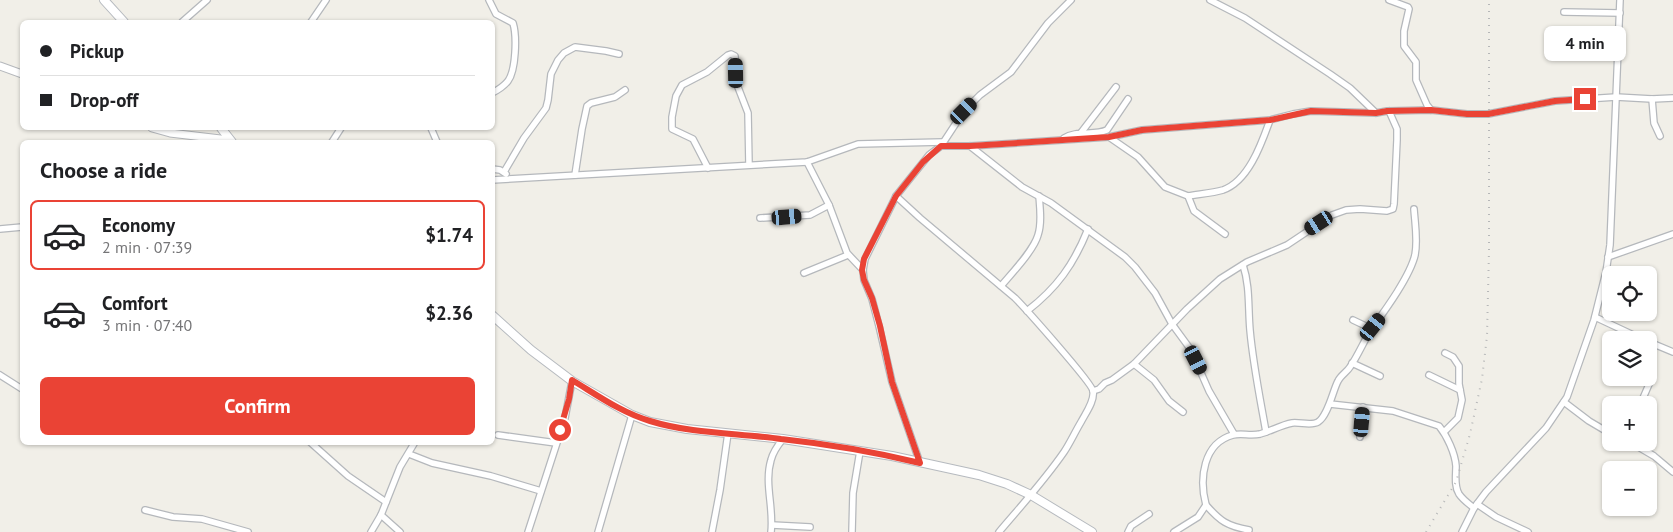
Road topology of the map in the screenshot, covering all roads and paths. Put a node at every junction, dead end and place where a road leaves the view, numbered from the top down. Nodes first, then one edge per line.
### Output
1 (104, 0) edge
2 (207, 0) edge
3 (326, 0) edge
4 (489, 0) edge
5 (1071, 0) edge
6 (1210, 0) edge
7 (1389, 0) edge
8 (1620, 0) edge
9 (1564, 12) dead end
10 (1620, 13) junction
11 (122, 20) edge
12 (184, 20) edge
13 (312, 20) edge
14 (619, 54) dead end
15 (0, 66) edge
16 (20, 73) edge
17 (1116, 87) dead end
18 (625, 90) dead end
19 (495, 91) edge
20 (1616, 97) junction
21 (1673, 98) edge
22 (1128, 99) dead end
23 (1652, 99) junction
24 (1431, 110) junction
25 (1390, 111) junction
26 (1376, 113) junction
27 (1270, 120) junction
28 (159, 130) edge
29 (223, 130) edge
30 (1080, 134) junction
31 (1660, 136) dead end
32 (1109, 137) junction
33 (223, 140) edge
34 (230, 140) edge
35 (1062, 140) junction
36 (942, 144) junction
37 (970, 146) junction
38 (807, 162) junction
39 (749, 165) junction
40 (708, 168) junction
41 (495, 170) edge
42 (504, 172) junction
43 (575, 175) junction
44 (509, 178) junction
45 (495, 180) edge
46 (896, 196) junction
47 (1039, 196) junction
48 (1188, 196) junction
49 (829, 205) junction
50 (1414, 209) dead end
51 (760, 218) dead end
52 (20, 228) edge
53 (0, 229) edge
54 (1088, 229) junction
55 (1225, 234) dead end
56 (1673, 234) edge
57 (848, 255) junction
58 (1608, 257) junction
59 (1242, 265) junction
60 (862, 270) junction
61 (804, 273) dead end
62 (1001, 286) junction
63 (1028, 311) junction
64 (1595, 317) junction
65 (495, 318) edge
66 (1353, 320) dead end
67 (1172, 324) junction
68 (1372, 329) junction
69 (1625, 331) edge
70 (1657, 345) edge
71 (1673, 352) edge
72 (1445, 353) dead end
73 (1352, 363) junction
74 (1134, 364) junction
75 (1429, 375) dead end
76 (0, 376) edge
77 (1380, 376) dead end
78 (572, 380) junction
79 (20, 388) edge
80 (1460, 390) junction
81 (1093, 391) junction
82 (1564, 402) junction
83 (1330, 404) junction
84 (1363, 407) junction
85 (1183, 412) dead end
86 (632, 415) junction
87 (1602, 429) edge
88 (1266, 432) junction
89 (1444, 432) junction
90 (728, 433) junction
91 (1234, 434) junction
92 (498, 435) dead end
93 (1360, 437) dead end
94 (783, 439) junction
95 (556, 443) junction
96 (313, 445) edge
97 (414, 445) edge
98 (860, 451) junction
99 (1645, 451) edge
100 (409, 454) junction
101 (920, 463) junction
102 (1673, 472) edge
103 (541, 491) junction
104 (1031, 495) junction
105 (386, 502) junction
106 (1206, 505) junction
107 (1475, 506) junction
108 (145, 510) dead end
109 (1149, 514) dead end
110 (381, 515) junction
111 (772, 525) junction
112 (810, 527) dead end
113 (1249, 530) dead end
114 (248, 532) edge
115 (371, 532) edge
116 (400, 532) edge
117 (528, 532) edge
118 (598, 532) edge
119 (712, 532) edge
120 (771, 532) edge
121 (852, 532) edge
122 (999, 532) edge
123 (1092, 532) edge
124 (1128, 532) edge
125 (1174, 532) edge
126 (1462, 532) edge
127 (1528, 532) edge

1 - 11 main road
2 - 12 street
3 - 13 street
4 - 19 street
5 - 36 street
6 - 26 street
7 - 24 street
8 - 10 street
9 - 10 street
10 - 20 street
14 - 42 street
15 - 16 street
17 - 30 street
18 - 43 street
20 - 23 street
20 - 24 street
20 - 58 street
21 - 23 street
22 - 30 street
23 - 31 street
24 - 25 street
25 - 26 street
25 - 59 street
26 - 27 street
27 - 32 street
27 - 48 street
28 - 33 street
29 - 34 main road
30 - 35 street
32 - 35 street
32 - 48 street
35 - 37 street
36 - 37 street
36 - 38 street
36 - 46 street
37 - 47 street
38 - 39 street
38 - 49 street
39 - 40 street
39 - 40 street
40 - 43 street
41 - 42 street
42 - 44 street
43 - 44 street
44 - 45 street
46 - 60 street
46 - 62 street
47 - 54 street
47 - 62 street
48 - 55 street
49 - 51 street
49 - 57 street
50 - 68 street
52 - 53 street
54 - 63 street
54 - 67 street
56 - 58 street
57 - 60 street
57 - 61 street
58 - 64 street
59 - 67 street
59 - 88 street
60 - 101 street
62 - 63 street
63 - 81 street
64 - 69 street
64 - 82 street
65 - 78 main road
66 - 68 street
67 - 74 street
67 - 91 street
68 - 73 street
70 - 71 street
72 - 80 street
73 - 77 street
73 - 83 street
74 - 81 street
74 - 85 street
75 - 80 street
76 - 79 street
78 - 86 main road
78 - 95 street
80 - 89 street
81 - 104 street
82 - 87 street
82 - 107 street
83 - 84 street
83 - 88 street
84 - 89 street
84 - 93 street
86 - 90 main road
86 - 118 street
88 - 91 street
89 - 107 street
90 - 94 main road
90 - 119 street
91 - 106 street
92 - 95 street
94 - 98 main road
94 - 111 street
95 - 103 street
96 - 105 street
97 - 100 street
98 - 101 main road
98 - 121 street
99 - 102 street
100 - 103 street
100 - 105 street
101 - 104 main road
103 - 117 street
104 - 122 street
104 - 123 main road
105 - 110 street
106 - 113 street
106 - 125 street
107 - 126 street
107 - 127 street
108 - 114 street
109 - 124 street
110 - 115 street
110 - 116 street
111 - 112 street
111 - 120 street

